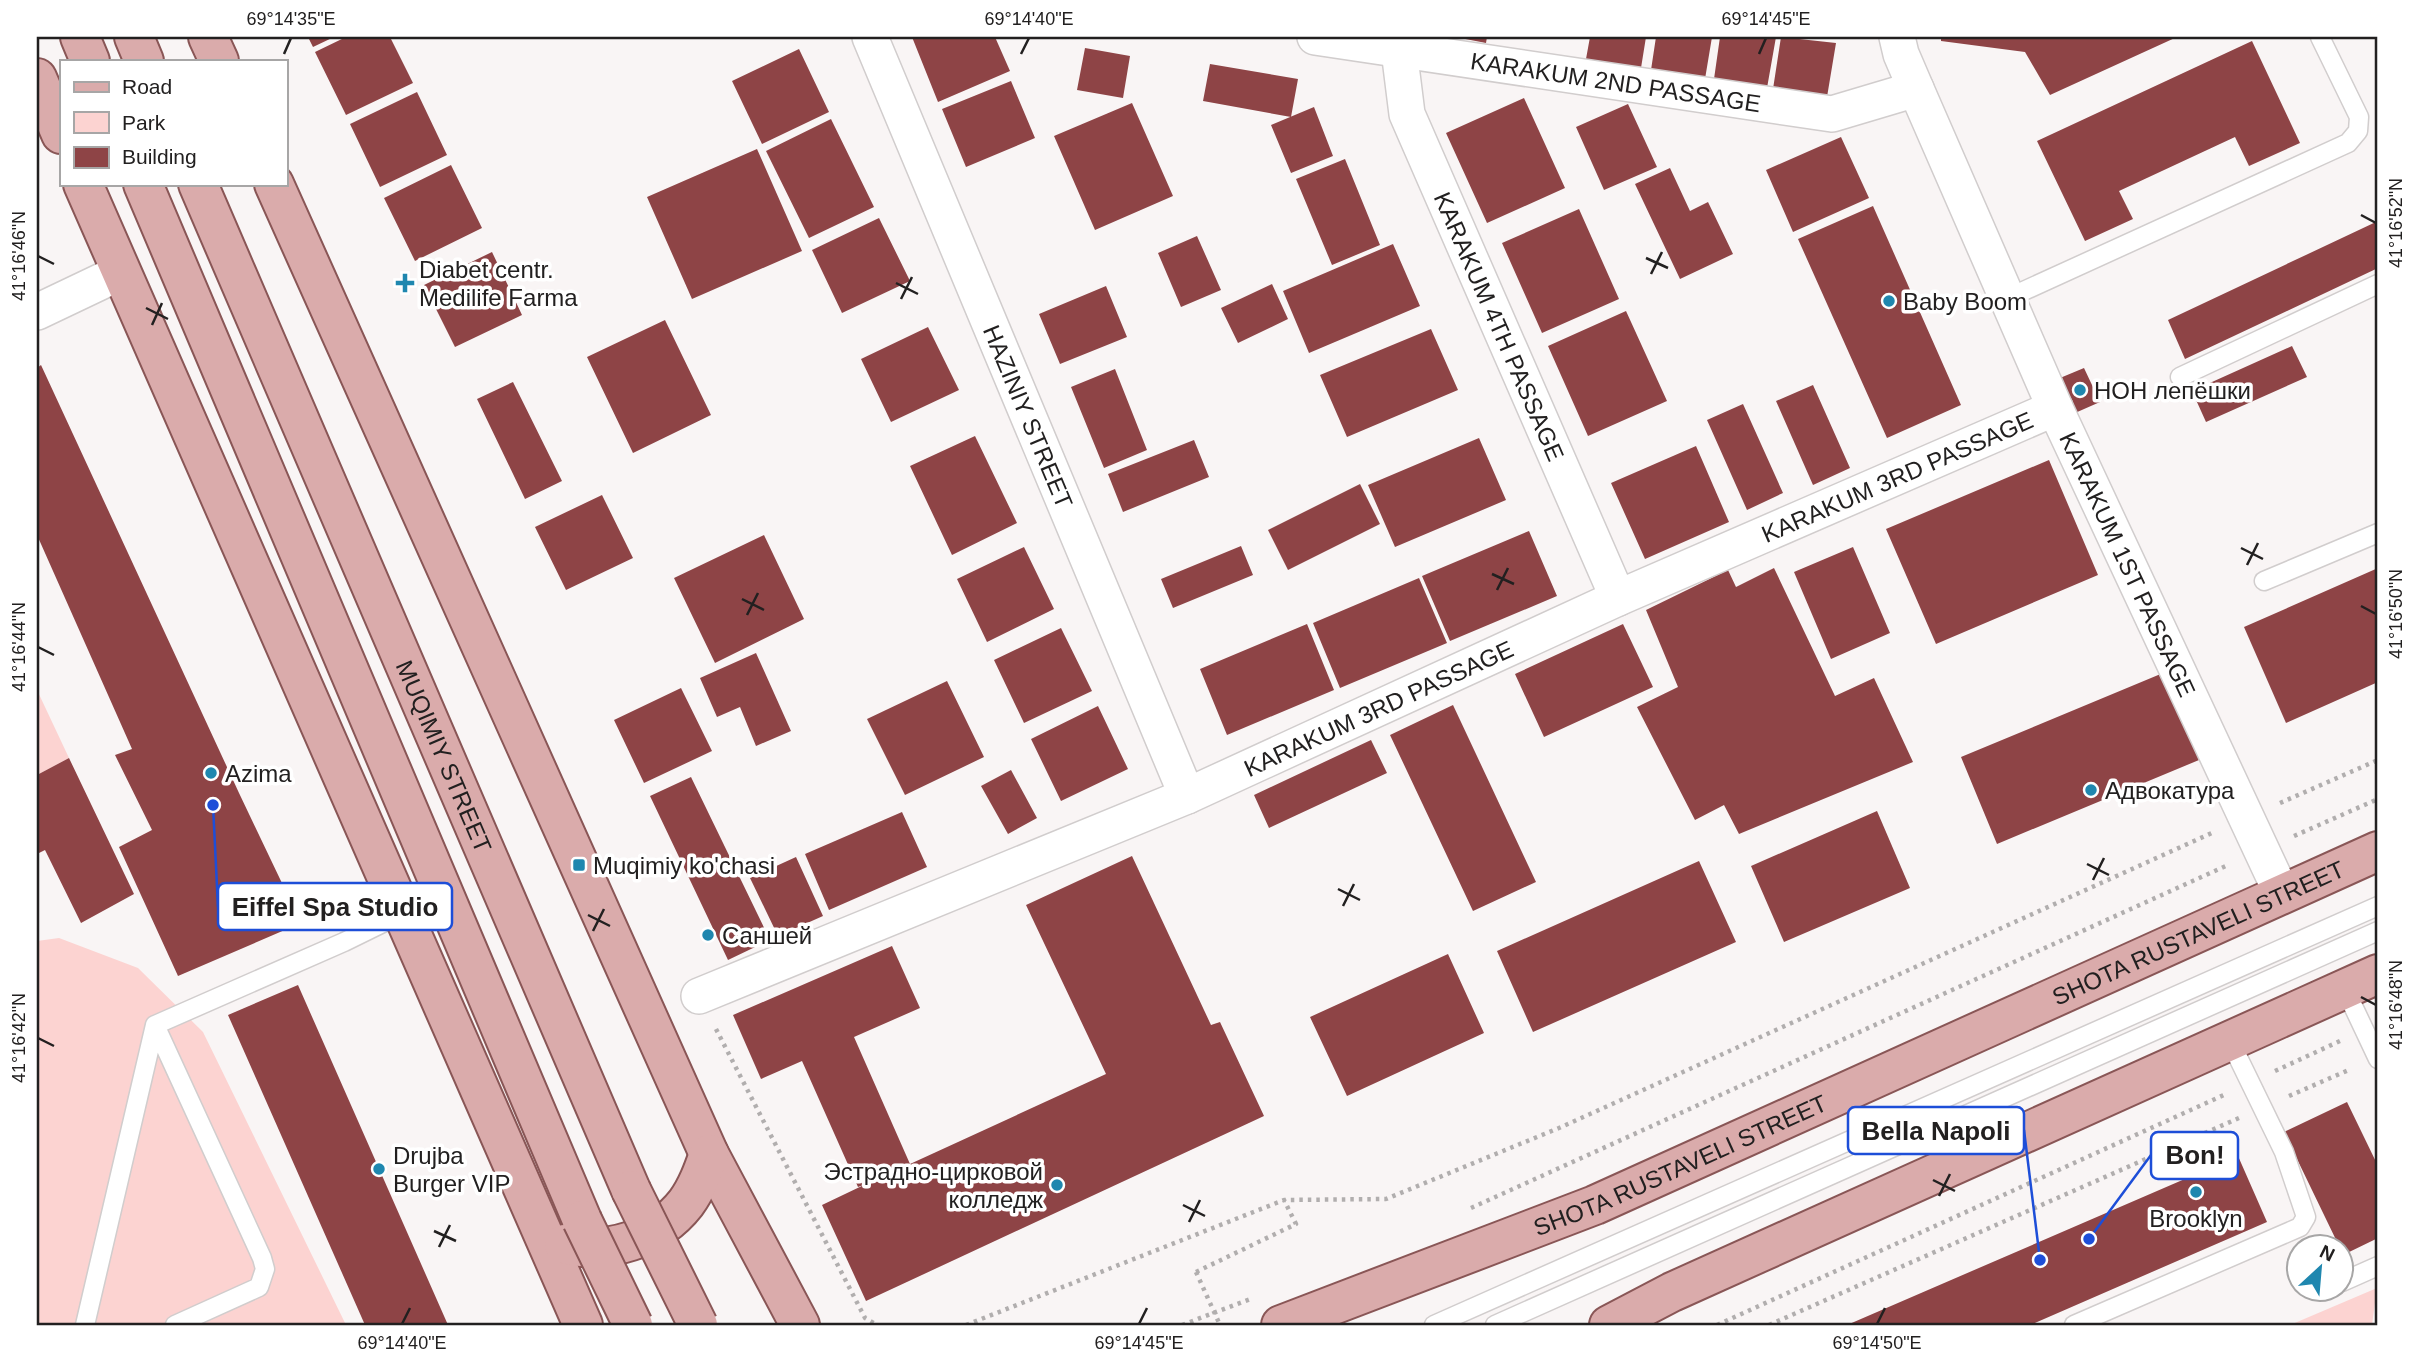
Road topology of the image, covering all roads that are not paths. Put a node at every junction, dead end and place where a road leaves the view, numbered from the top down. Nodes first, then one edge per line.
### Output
1 (80, 37) edge
2 (134, 37) edge
3 (208, 37) edge
4 (870, 37) edge
5 (1315, 37) edge
6 (1897, 37) edge
7 (2320, 37) edge
8 (1399, 50) junction
9 (90, 60) edge
10 (144, 60) edge
11 (219, 60) edge
12 (37, 78) edge
13 (1916, 89) junction
14 (60, 132) edge
15 (84, 186) edge
16 (145, 186) edge
17 (275, 186) edge
18 (204, 196) edge
19 (121, 272) junction
20 (2378, 284) edge
21 (2006, 299) junction
22 (37, 312) edge
23 (2180, 377) dead end
24 (2055, 408) junction
25 (2378, 533) edge
26 (2264, 581) dead end
27 (1618, 598) junction
28 (1187, 796) junction
29 (2378, 851) edge
30 (2282, 894) junction
31 (2378, 906) edge
32 (403, 913) junction
33 (2378, 931) edge
34 (2362, 982) edge
35 (699, 996) road end
36 (155, 1025) junction
37 (2230, 1041) junction
38 (2378, 1058) edge
39 (709, 1154) junction
40 (543, 1234) junction
41 (2378, 1266) edge
42 (2356, 1276) edge
43 (85, 1325) edge
44 (174, 1325) edge
45 (583, 1325) edge
46 (633, 1325) edge
47 (698, 1325) edge
48 (800, 1325) edge
49 (1281, 1325) edge
50 (1434, 1325) edge
51 (1495, 1325) edge
52 (1609, 1325) edge
53 (2074, 1325) edge

1 - 9 main road
2 - 10 main road
3 - 11 main road
4 - 28 street, HAZINIY STREET
5 - 8 street, KARAKUM 2ND PASSAGE
6 - 13 street, KARAKUM 1ST PASSAGE
7 - 21 lane
8 - 13 street, KARAKUM 2ND PASSAGE
8 - 27 street, KARAKUM 4TH PASSAGE
12 - 14 main road
13 - 21 street, KARAKUM 1ST PASSAGE
15 - 19 main road
16 - 46 main road, bridge
17 - 39 main road
18 - 47 main road, MUQIMIY STREET, bridge
19 - 22 street
19 - 32 main road
20 - 23 lane
21 - 24 street, KARAKUM 1ST PASSAGE
24 - 27 street, KARAKUM 3RD PASSAGE
24 - 30 street, KARAKUM 1ST PASSAGE
25 - 26 lane
27 - 28 street, KARAKUM 3RD PASSAGE
28 - 35 street, KARAKUM 3RD PASSAGE
29 - 30 main road, SHOTA RUSTAVELI STREET
30 - 49 main road, SHOTA RUSTAVELI STREET
31 - 50 lane
32 - 36 lane
32 - 40 main road
33 - 51 lane
34 - 37 main road
34 - 38 lane
36 - 43 lane
36 - 44 lane
37 - 52 main road
37 - 53 lane
39 - 40 main road
39 - 48 main road
40 - 45 main road
41 - 42 lane

